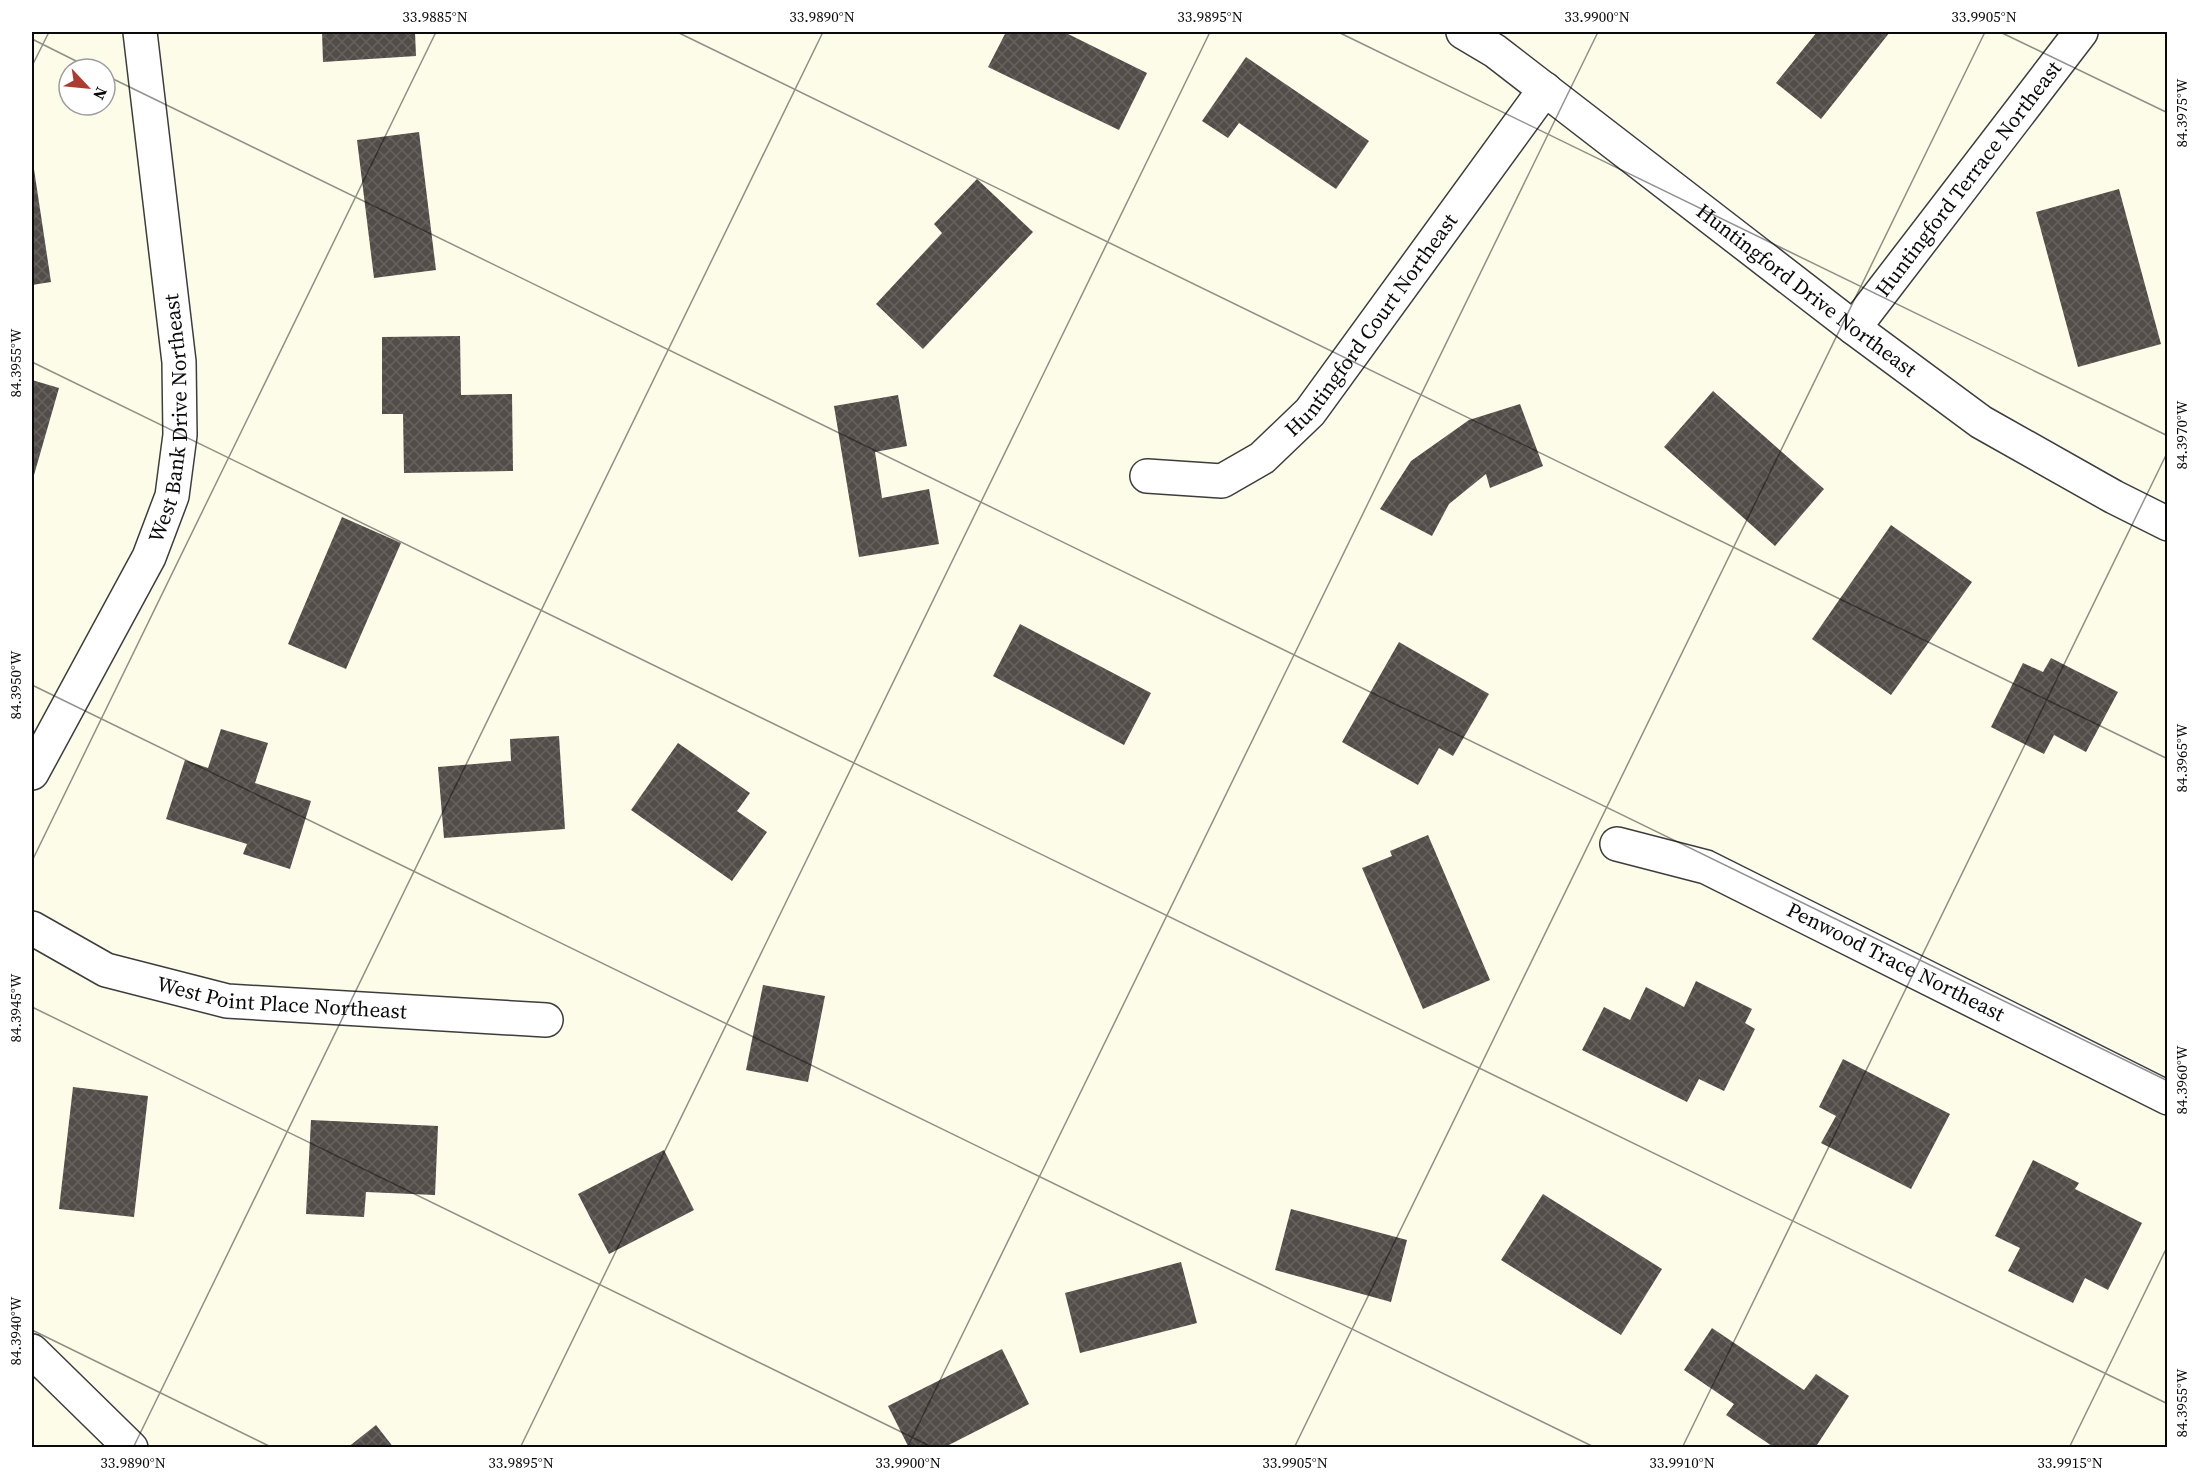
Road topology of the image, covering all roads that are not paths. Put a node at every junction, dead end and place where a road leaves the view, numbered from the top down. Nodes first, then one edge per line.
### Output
1 (141, 32) edge
2 (1463, 32) edge
3 (2081, 32) edge
4 (1545, 88) junction
5 (1854, 328) junction
6 (1147, 476) dead end
7 (2168, 524) edge
8 (32, 773) edge
9 (1617, 844) dead end
10 (32, 928) edge
11 (546, 1020) dead end
12 (2168, 1098) edge
13 (32, 1351) edge
14 (131, 1448) edge

1 - 8 street, West Bank Drive Northeast
2 - 4 street, Huntingford Drive Northeast
3 - 5 street, Huntingford Terrace Northeast
4 - 5 street, Huntingford Drive Northeast
4 - 6 street, Huntingford Court Northeast
5 - 7 street, Huntingford Drive Northeast
9 - 12 street, Penwood Trace Northeast
10 - 11 street, West Point Place Northeast
13 - 14 street

